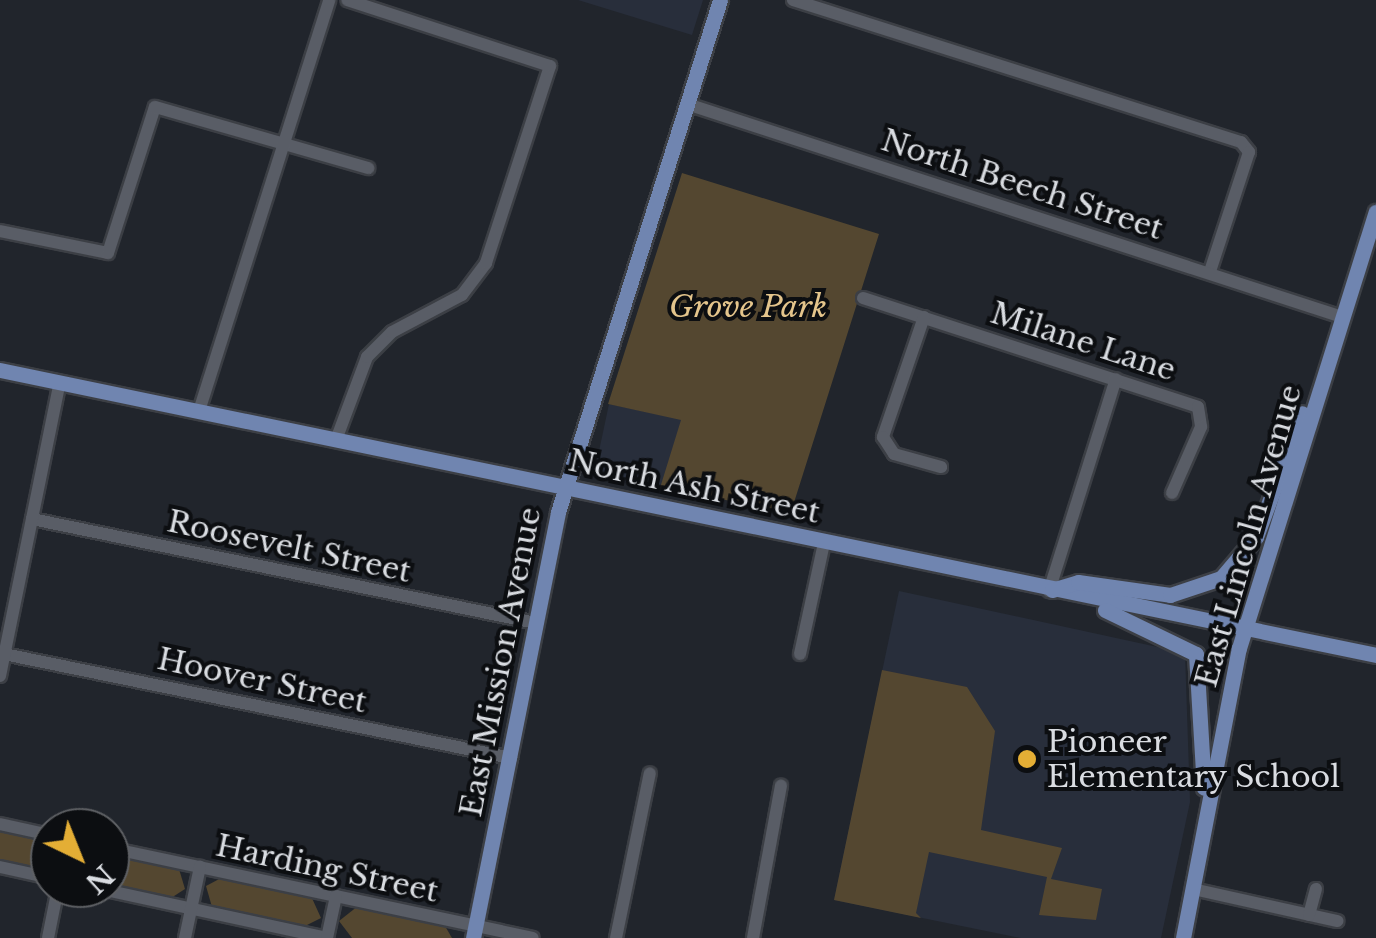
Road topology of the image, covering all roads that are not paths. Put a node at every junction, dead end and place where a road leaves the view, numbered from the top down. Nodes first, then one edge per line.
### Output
1 (329, 0) edge
2 (348, 0) edge
3 (720, 0) edge
4 (793, 0) edge
5 (686, 104) junction
6 (283, 144) junction
7 (368, 168) dead end
8 (1376, 212) edge
9 (0, 231) edge
10 (1210, 271) junction
11 (863, 298) dead end
12 (924, 317) junction
13 (1342, 317) junction
14 (0, 370) edge
15 (1116, 379) junction
16 (60, 382) junction
17 (199, 411) junction
18 (336, 440) junction
19 (941, 466) dead end
20 (565, 488) junction
21 (1172, 492) dead end
22 (32, 519) junction
23 (824, 543) junction
24 (1049, 591) junction
25 (1074, 596) junction
26 (536, 623) junction
27 (1247, 630) junction
28 (4, 654) junction
29 (800, 654) dead end
30 (1376, 655) edge
31 (0, 676) edge
32 (511, 758) junction
33 (650, 773) dead end
34 (781, 786) dead end
35 (0, 824) edge
36 (1205, 828) junction
37 (30, 831) edge
38 (130, 852) edge
39 (0, 867) edge
40 (200, 867) junction
41 (30, 874) edge
42 (1316, 888) dead end
43 (1193, 890) junction
44 (130, 895) edge
45 (336, 896) junction
46 (54, 908) edge
47 (191, 908) junction
48 (1309, 915) junction
49 (1337, 921) dead end
50 (474, 932) edge
51 (48, 938) edge
52 (185, 938) edge
53 (327, 938) edge
54 (533, 938) edge
55 (616, 938) edge
56 (753, 938) edge
57 (1183, 938) edge

1 - 6 street
2 - 18 street
3 - 5 main road, East Mission Avenue
4 - 10 street
5 - 10 street, North Beech Street
5 - 20 main road, East Mission Avenue
6 - 7 street
6 - 9 street
6 - 17 street
8 - 13 main road, East Lincoln Avenue
10 - 13 street, North Beech Street
11 - 12 street, Milane Lane
12 - 15 street, Milane Lane
12 - 19 street
13 - 24 main road
13 - 27 main road, East Lincoln Avenue
14 - 16 main road, North Ash Street
15 - 21 street, Milane Lane
15 - 24 street
16 - 17 main road, North Ash Street
16 - 22 street
17 - 18 main road, North Ash Street
18 - 20 main road, North Ash Street
20 - 23 main road, North Ash Street
20 - 26 main road, East Mission Avenue
22 - 26 street, Roosevelt Street
22 - 28 street
23 - 24 main road, North Ash Street
23 - 29 street
24 - 25 main road, North Ash Street
25 - 27 main road, North Ash Street
25 - 36 main road
26 - 32 main road, East Mission Avenue
27 - 30 main road, North Ash Street
27 - 36 main road, East Lincoln Avenue
28 - 31 street
28 - 32 street, Hoover Street
32 - 50 main road, East Mission Avenue
33 - 55 street
34 - 56 street
35 - 37 street
36 - 43 main road, East Lincoln Avenue
38 - 40 street, Harding Street
39 - 41 street
40 - 45 street, Harding Street
40 - 47 street
42 - 48 street
43 - 48 street
43 - 57 main road, East Lincoln Avenue
44 - 47 street
45 - 50 street, Harding Street
45 - 53 street
46 - 51 street
47 - 52 street
47 - 53 street
48 - 49 street
50 - 54 street, Harding Street

